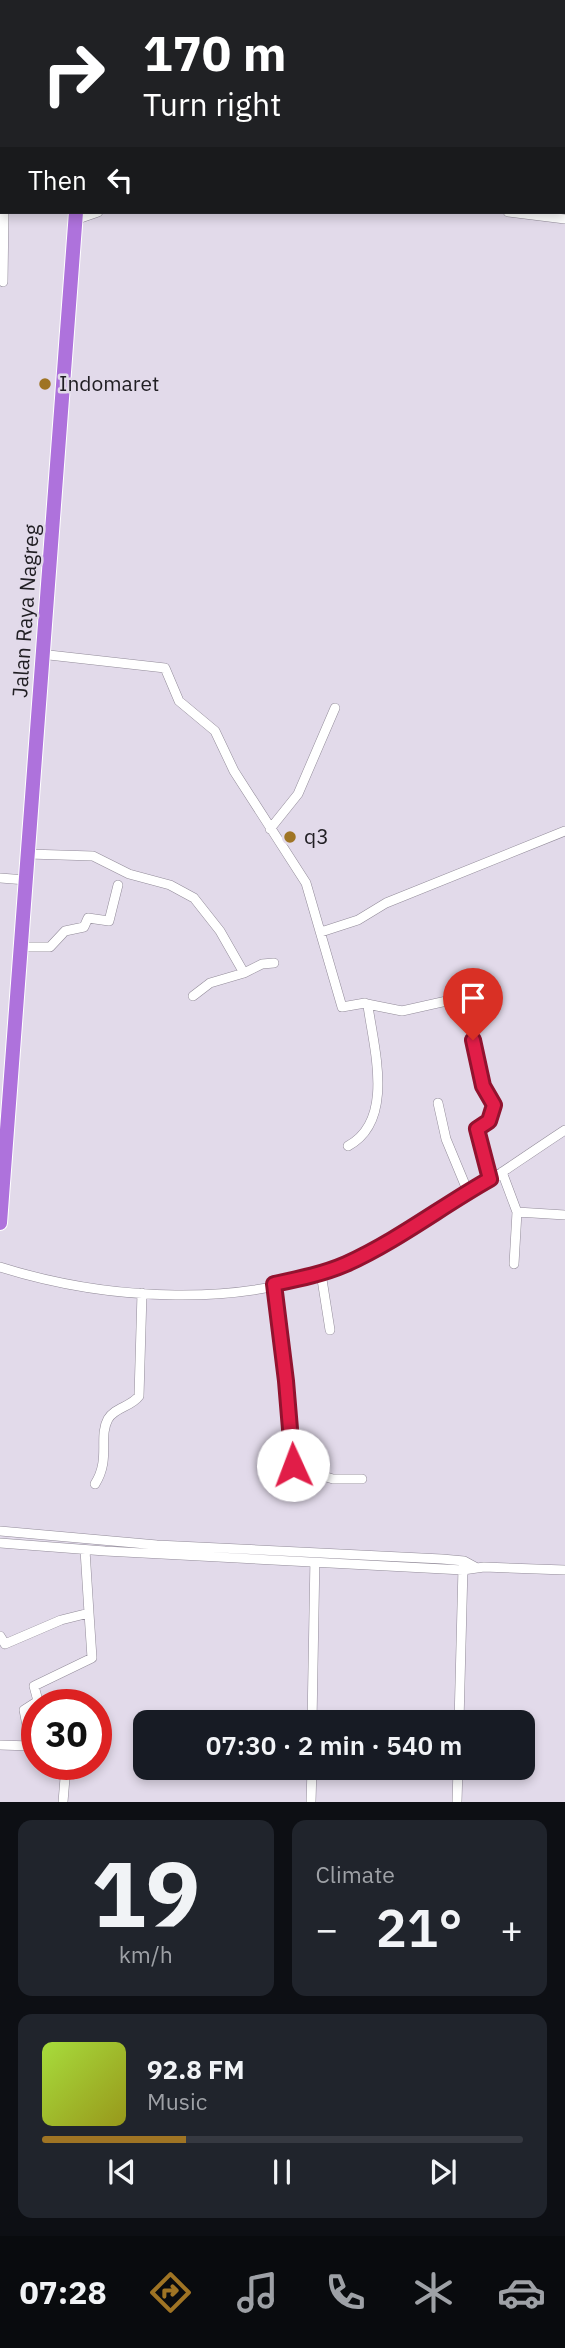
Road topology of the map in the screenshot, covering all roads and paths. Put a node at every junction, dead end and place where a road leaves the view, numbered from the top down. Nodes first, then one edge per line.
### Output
1 (5, 214) edge
2 (73, 214) edge
3 (524, 214) edge
4 (565, 219) edge
5 (3, 282) dead end
6 (40, 654) junction
7 (335, 708) dead end
8 (270, 829) junction
9 (565, 831) edge
10 (28, 854) junction
11 (0, 878) edge
12 (23, 880) junction
13 (118, 885) dead end
14 (321, 932) junction
15 (21, 947) junction
16 (274, 963) dead end
17 (244, 973) junction
18 (192, 996) dead end
19 (367, 1004) junction
20 (3, 1064) edge
21 (438, 1103) dead end
22 (0, 1124) edge
23 (565, 1130) edge
24 (348, 1146) dead end
25 (502, 1171) junction
26 (490, 1179) junction
27 (468, 1192) junction
28 (517, 1212) junction
29 (565, 1215) edge
30 (0, 1223) edge
31 (514, 1264) dead end
32 (0, 1267) edge
33 (321, 1273) junction
34 (274, 1284) junction
35 (142, 1293) junction
36 (330, 1330) dead end
37 (362, 1479) dead end
38 (95, 1484) dead end
39 (0, 1531) edge
40 (0, 1542) edge
41 (72, 1544) junction
42 (85, 1550) junction
43 (315, 1557) junction
44 (463, 1566) junction
45 (565, 1570) edge
46 (89, 1612) junction
47 (0, 1636) edge
48 (37, 1684) junction
49 (39, 1689) edge
50 (312, 1710) edge
51 (459, 1710) edge
52 (0, 1745) edge
53 (65, 1780) edge
54 (312, 1780) edge
55 (458, 1780) edge
56 (63, 1802) edge
57 (311, 1802) edge
58 (457, 1802) edge

1 - 5 street
2 - 6 highway, Jalan Raya Nagreg
3 - 4 street
6 - 8 street
6 - 10 highway, Jalan Raya Nagreg
6 - 12 highway, Jalan Raya Nagreg
7 - 8 street
8 - 14 street
9 - 14 street
10 - 12 highway, Jalan Raya Nagreg
10 - 17 street
11 - 12 street
12 - 15 highway, Jalan Raya Nagreg
12 - 20 highway, Jalan Raya Nagreg
13 - 15 street
14 - 19 street
15 - 30 highway, Jalan Raya Nagreg
16 - 17 street
17 - 18 street
19 - 24 street
19 - 26 street
20 - 22 highway, Jalan Raya Nagreg
21 - 27 street
23 - 25 street
25 - 26 street
25 - 28 street
26 - 27 street
27 - 33 street
28 - 29 street
28 - 31 street
32 - 35 street
33 - 34 street
33 - 36 street
34 - 35 street
34 - 37 street
35 - 38 street
39 - 41 street
40 - 41 street
41 - 42 street
41 - 43 street
42 - 43 street
42 - 46 street
43 - 44 street
43 - 50 street
44 - 45 street
44 - 51 street
46 - 47 street
46 - 48 street
48 - 49 street
48 - 52 street
53 - 56 street
54 - 57 street
55 - 58 street

